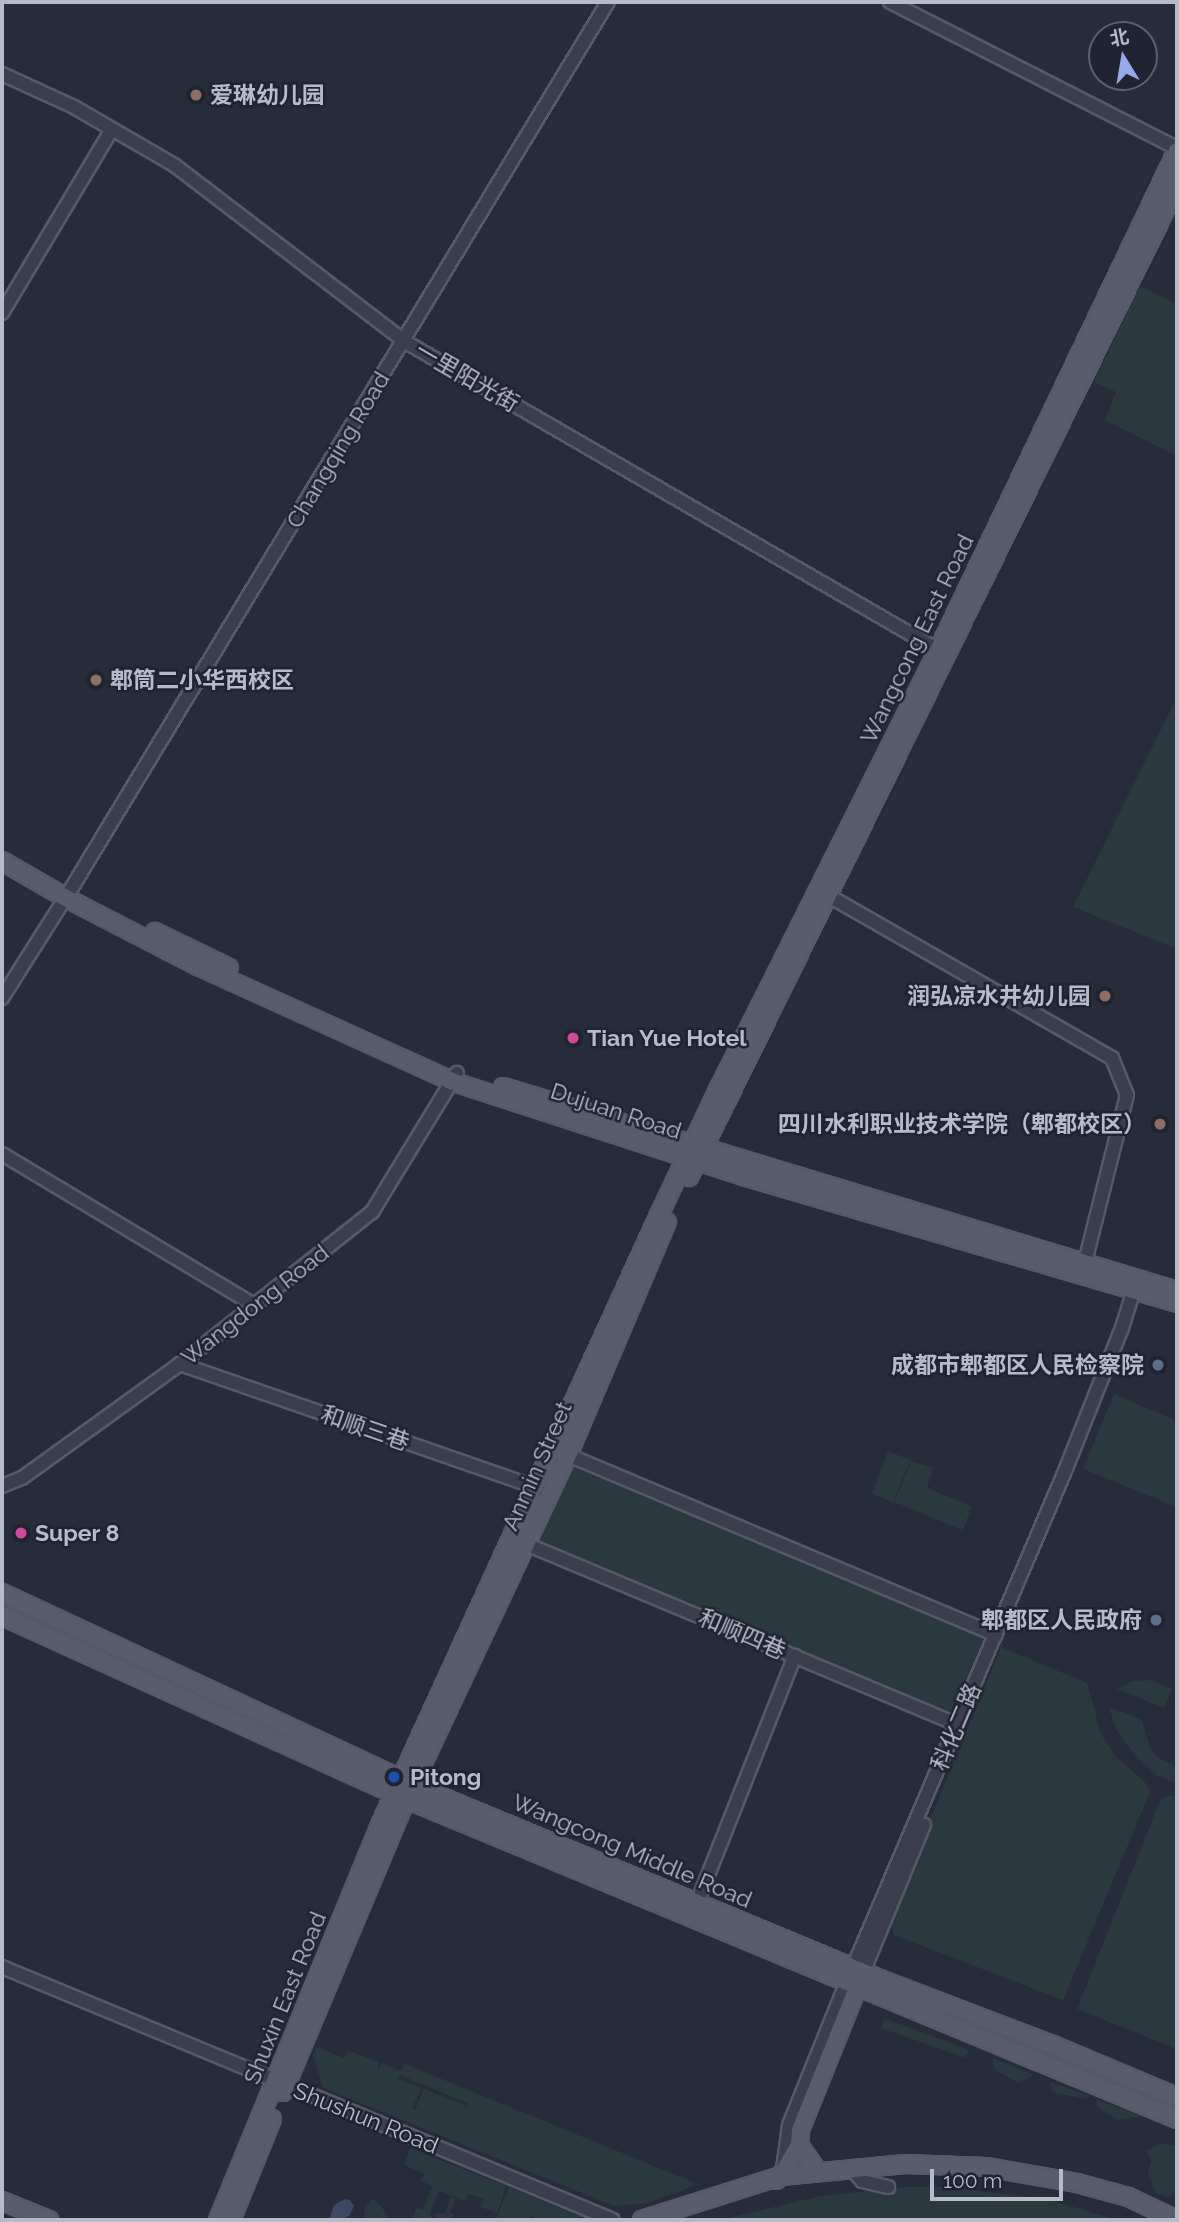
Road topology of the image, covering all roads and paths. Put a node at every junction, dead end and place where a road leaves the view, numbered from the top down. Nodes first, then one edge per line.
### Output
1 (608, 2) edge
2 (890, 2) edge
3 (2, 74) edge
4 (112, 129) junction
5 (1177, 149) edge
6 (1177, 186) edge
7 (2, 313) edge
8 (404, 341) junction
9 (943, 653) junction
10 (2, 848) edge
11 (2, 861) edge
12 (69, 894) junction
13 (829, 896) junction
14 (2, 999) edge
15 (454, 1077) junction
16 (694, 1153) junction
17 (2, 1154) edge
18 (1085, 1262) junction
19 (1137, 1288) junction
20 (1177, 1291) edge
21 (1177, 1303) edge
22 (253, 1304) junction
23 (180, 1364) junction
24 (568, 1455) junction
25 (2, 1486) edge
26 (542, 1490) junction
27 (526, 1544) junction
28 (2, 1593) edge
29 (2, 1616) edge
30 (996, 1635) junction
31 (795, 1656) junction
32 (957, 1724) junction
33 (403, 1789) junction
34 (697, 1903) junction
35 (2, 1967) edge
36 (858, 1970) junction
37 (851, 1986) junction
38 (281, 2084) junction
39 (1177, 2097) edge
40 (1177, 2119) edge
41 (799, 2145) junction
42 (818, 2172) junction
43 (857, 2175) junction
44 (781, 2176) junction
45 (803, 2183) junction
46 (888, 2188) dead end
47 (742, 2196) junction
48 (2, 2201) edge
49 (1177, 2203) edge
50 (2, 2213) edge
51 (1153, 2214) edge
52 (20, 2220) edge
53 (49, 2220) edge
54 (218, 2220) edge
55 (231, 2220) edge
56 (613, 2220) edge
57 (642, 2220) edge
58 (670, 2220) edge
59 (1177, 2220) edge

1 - 8 street, Changqing Road
2 - 5 street
3 - 4 street, 一里阳光街
4 - 7 street
4 - 8 street, 一里阳光街
5 - 9 main road, Wangcong East Road
6 - 9 main road, Wangcong East Road
8 - 9 street, 一里阳光街
8 - 12 street, Changqing Road
9 - 13 main road, Wangcong East Road
9 - 16 main road, Wangcong East Road
10 - 12 main road
11 - 12 main road
12 - 14 street, Changqing Road
12 - 15 main road, Dujuan Road
13 - 16 main road, Wangcong East Road
13 - 18 street
15 - 16 main road, Dujuan Road
15 - 22 street, Wangdong Road
16 - 18 main road, Dujuan Road
16 - 19 main road, Dujuan Road
16 - 24 main road, Anmin Street
16 - 26 main road, Anmin Street
17 - 22 street
18 - 19 main road, Dujuan Road
19 - 20 main road, Dujuan Road
19 - 21 main road, Dujuan Road
19 - 30 street, 科化二路
19 - 36 street
22 - 23 street, Wangdong Road
23 - 25 street, Wangdong Road
23 - 26 street, 和顺三巷
24 - 26 main road, Anmin Street
24 - 30 street
26 - 27 main road, Anmin Street
26 - 33 main road, Anmin Street
27 - 31 street, 和顺四巷
27 - 33 main road, Anmin Street
28 - 33 main road, Wangcong Middle Road
29 - 33 main road, Wangcong Middle Road
30 - 32 street, 科化二路
31 - 32 street, 和顺四巷
31 - 34 street
32 - 36 street, 科化二路
33 - 34 main road, Wangcong Middle Road
33 - 37 main road, Wangcong Middle Road
33 - 38 main road, Shuxin East Road
34 - 36 main road, Wangcong Middle Road
35 - 38 street, Shushun Road
36 - 37 street, 科化二路
36 - 39 main road, Wangcong Middle Road
37 - 40 main road, Wangcong Middle Road
37 - 41 main road
37 - 44 street, 科化二路
38 - 54 main road, Shuxin East Road
38 - 55 main road, Shuxin East Road
38 - 56 street, Shushun Road
41 - 42 main road
41 - 44 main road
42 - 44 main road
42 - 51 main road
43 - 45 main road
43 - 46 street
43 - 51 main road
44 - 45 main road
44 - 47 main road
44 - 57 main road
45 - 47 main road
47 - 58 main road
48 - 53 main road
49 - 51 main road
50 - 52 main road
51 - 59 main road

